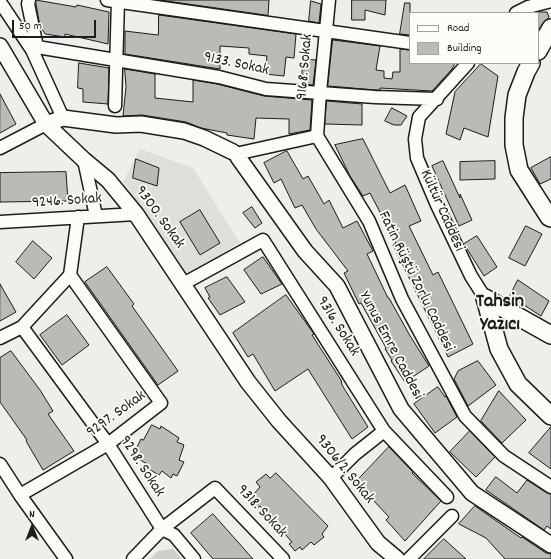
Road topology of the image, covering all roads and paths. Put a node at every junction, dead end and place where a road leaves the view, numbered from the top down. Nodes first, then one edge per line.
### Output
1 (29, 0) edge
2 (329, 0) edge
3 (114, 1) edge
4 (551, 1) edge
5 (0, 2) edge
6 (518, 12) edge
7 (551, 28) edge
8 (326, 31) junction
9 (409, 44) edge
10 (0, 46) edge
11 (35, 48) junction
12 (539, 49) edge
13 (115, 60) junction
14 (467, 64) edge
15 (530, 64) edge
16 (320, 92) junction
17 (436, 99) junction
18 (115, 106) dead end
19 (63, 118) junction
20 (46, 124) junction
21 (317, 136) junction
22 (0, 148) edge
23 (237, 154) junction
24 (84, 160) junction
25 (136, 214) junction
26 (96, 216) junction
27 (78, 217) junction
28 (551, 218) edge
29 (0, 222) edge
30 (70, 276) junction
31 (183, 284) junction
32 (485, 298) junction
33 (22, 327) junction
34 (551, 335) edge
35 (0, 338) edge
36 (551, 416) edge
37 (279, 421) joint
38 (384, 431) junction
39 (108, 444) junction
40 (0, 464) edge
41 (331, 478) junction
42 (551, 487) edge
43 (20, 495) junction
44 (447, 497) dead end
45 (452, 516) dead end
46 (162, 529) junction
47 (378, 543) junction
48 (551, 545) edge
49 (62, 558) edge
50 (133, 559) edge
51 (194, 559) edge
52 (282, 559) edge
53 (384, 559) edge
54 (397, 559) edge
55 (409, 559) edge

1 - 11 street
2 - 8 street, 9168. Sokak
3 - 8 street
3 - 13 street
4 - 6 street
5 - 11 street
7 - 12 main road
8 - 9 street
8 - 16 street, 9168. Sokak
10 - 20 street, 9300. Sokak
11 - 13 street, 9133. Sokak
11 - 19 street
13 - 16 street, 9133. Sokak
13 - 18 street
14 - 17 street, Kültür Caddesi
15 - 28 main road
16 - 17 street, 9133. Sokak
16 - 21 street, 9168. Sokak
17 - 32 street, Kültür Caddesi
19 - 20 street, Yunus Emre Caddesi
19 - 23 street, Yunus Emre Caddesi
20 - 22 street
20 - 24 street, 9300. Sokak
21 - 23 street
21 - 42 street, Fatin Rüştü Zorlu Caddesi
23 - 48 street, Yunus Emre Caddesi
24 - 25 street, 9300. Sokak
24 - 26 street
25 - 26 street, 9246. Sokak
25 - 31 street, 9300. Sokak
26 - 27 street, 9246. Sokak
27 - 29 street, 9246. Sokak
27 - 30 street
30 - 33 street
30 - 39 street, 9297. Sokak
31 - 37 street, 9300. Sokak
31 - 38 street, 9316. Sokak
32 - 34 main road, Kültür Caddesi
32 - 36 main road
33 - 35 street
33 - 39 street, 9298. Sokak
37 - 41 street, 9306/2. Sokak
38 - 41 street
38 - 44 street, 9316. Sokak
39 - 43 street, 9297. Sokak
39 - 46 street, 9298. Sokak
40 - 43 street
41 - 47 street, 9306/2. Sokak
43 - 49 street
45 - 55 street
46 - 50 street
46 - 51 street
46 - 52 street, 9318. Sokak
47 - 53 street, 9306/2. Sokak
47 - 54 street, 9306/2. Sokak

